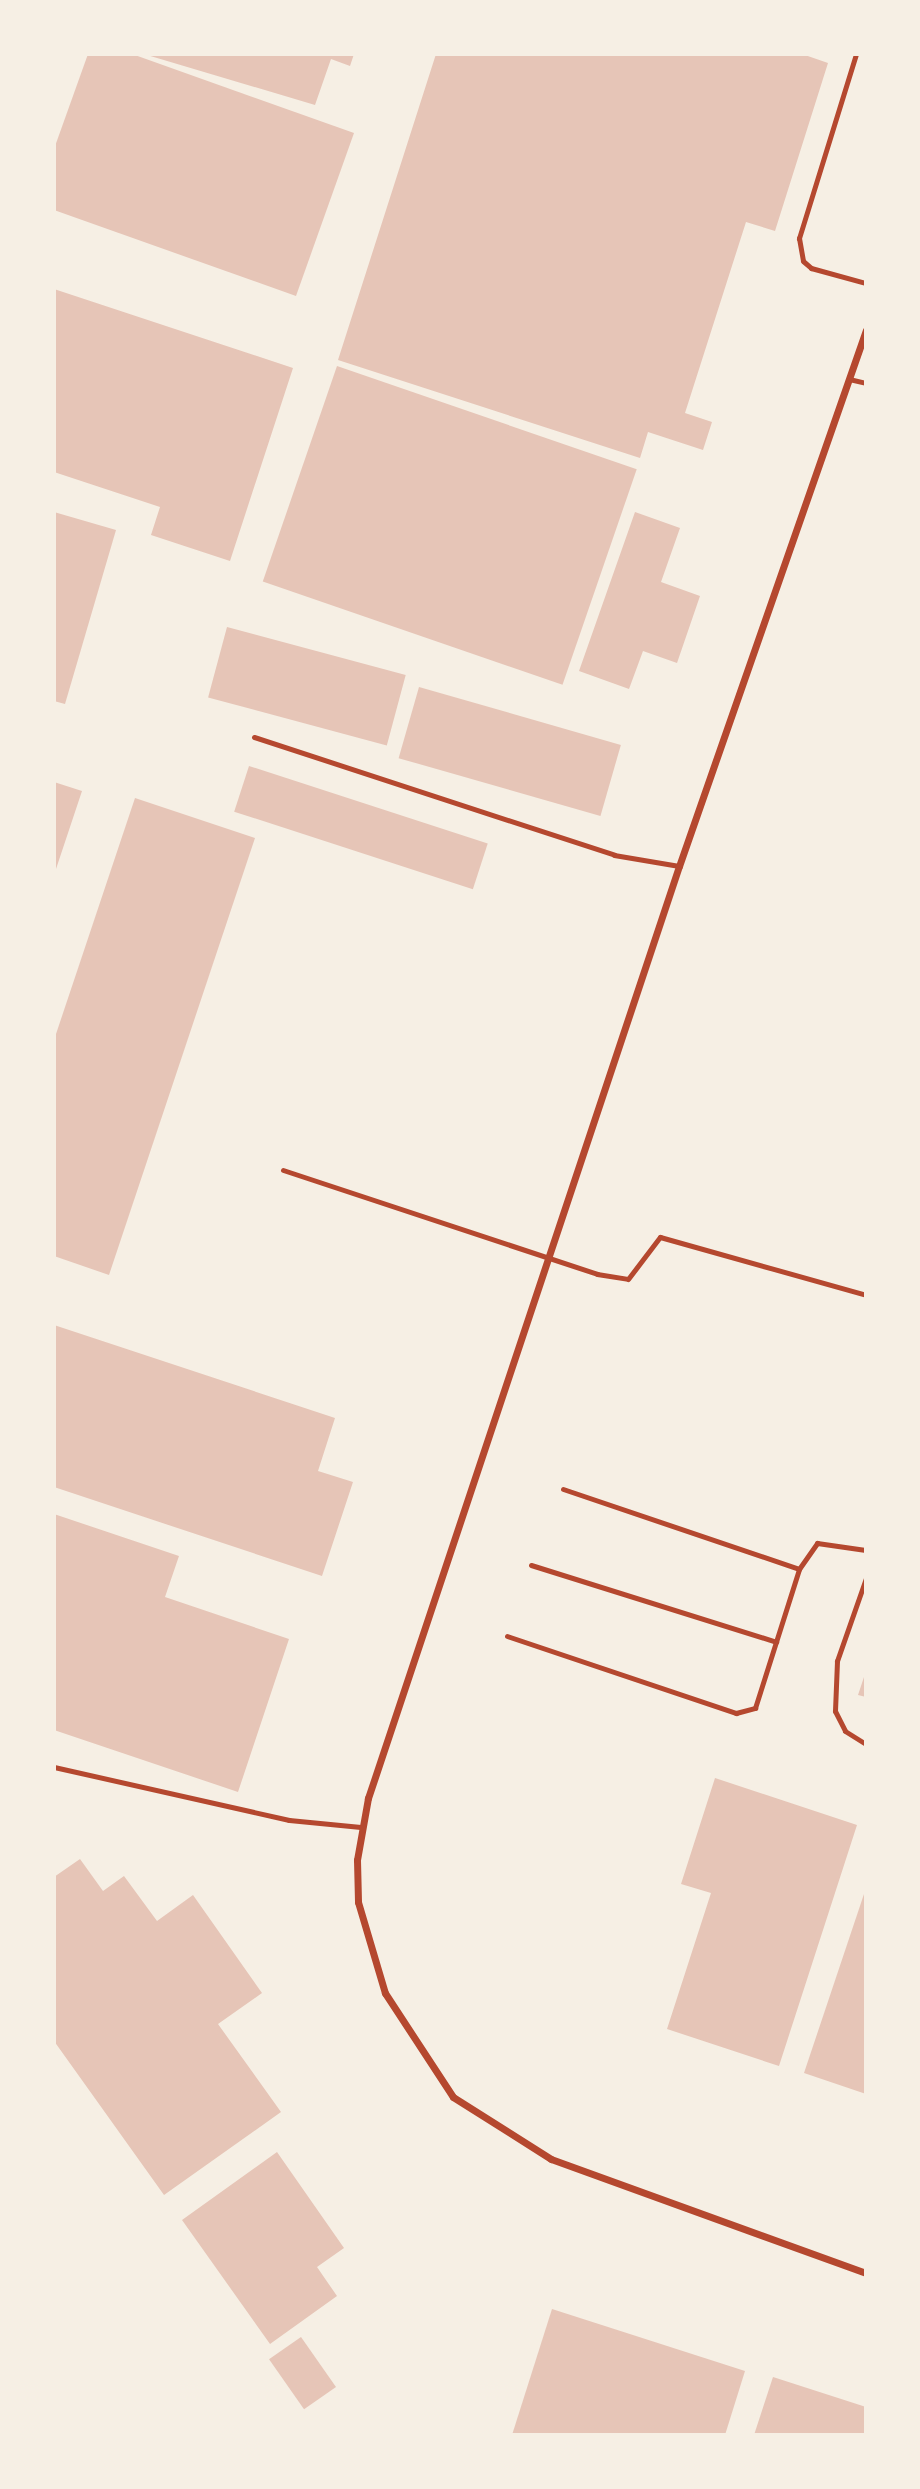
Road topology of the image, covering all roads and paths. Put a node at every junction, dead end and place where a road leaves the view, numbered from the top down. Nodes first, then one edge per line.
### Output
1 (856, 54) edge
2 (866, 283) edge
3 (866, 330) edge
4 (849, 379) junction
5 (866, 383) edge
6 (254, 737) dead end
7 (679, 866) junction
8 (283, 1170) dead end
9 (550, 1262) junction
10 (866, 1295) edge
11 (563, 1489) dead end
12 (866, 1550) edge
13 (531, 1565) dead end
14 (799, 1569) junction
15 (866, 1578) edge
16 (506, 1636) dead end
17 (776, 1642) junction
18 (866, 1744) edge
19 (54, 1767) edge
20 (361, 1827) junction
21 (866, 2273) edge

1 - 2 lane
3 - 4 street
4 - 5 lane
4 - 7 street
6 - 7 lane
7 - 9 street
8 - 9 lane
9 - 10 lane
9 - 20 street
11 - 14 lane
12 - 14 lane
13 - 17 lane
14 - 17 lane
15 - 18 lane
16 - 17 lane
19 - 20 lane
20 - 21 street

